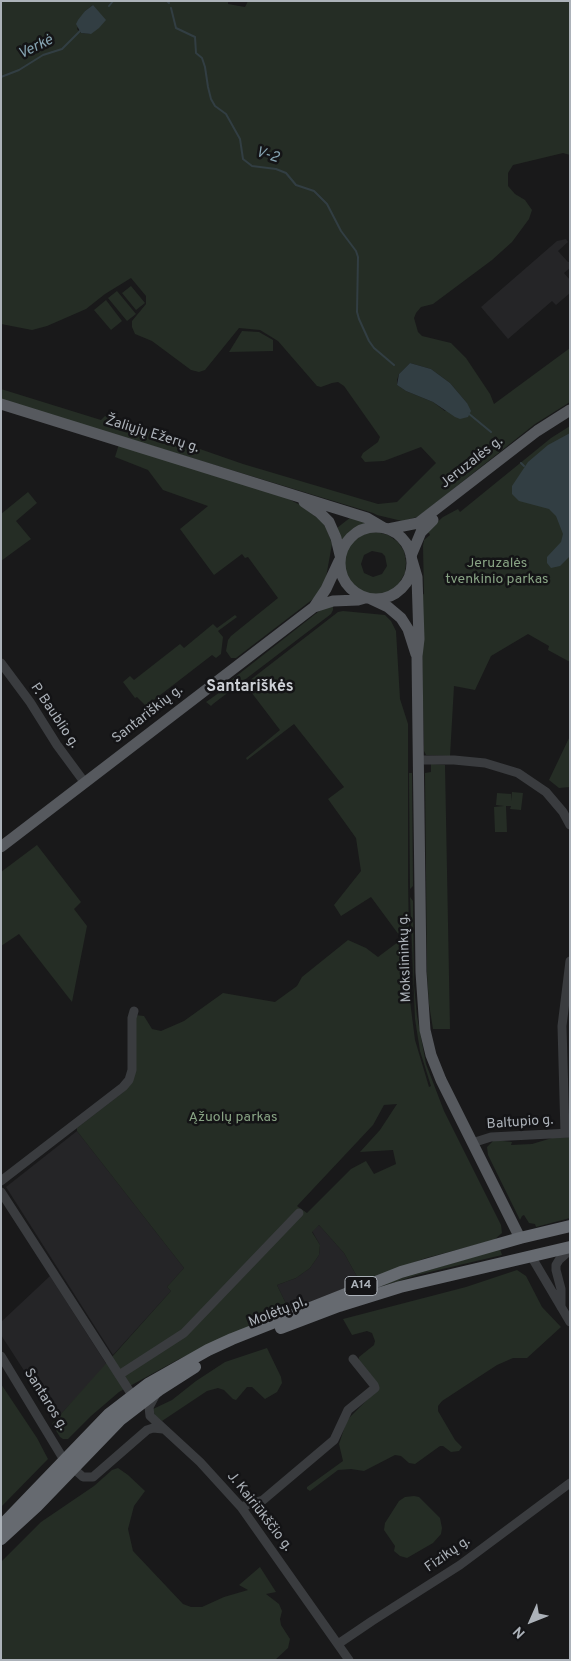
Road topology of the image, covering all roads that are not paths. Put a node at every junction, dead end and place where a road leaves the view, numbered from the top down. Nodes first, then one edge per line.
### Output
1 (1, 404) edge
2 (570, 410) edge
3 (570, 419) edge
4 (294, 496) junction
5 (386, 528) junction
6 (340, 558) junction
7 (411, 558) junction
8 (368, 598) junction
9 (314, 607) junction
10 (416, 656) junction
11 (1, 663) edge
12 (418, 760) junction
13 (85, 783) junction
14 (570, 825) edge
15 (1, 847) edge
16 (570, 961) edge
17 (134, 1011) dead end
18 (567, 1133) edge
19 (472, 1143) junction
20 (1, 1181) edge
21 (1, 1192) edge
22 (299, 1212) dead end
23 (570, 1226) edge
24 (520, 1238) junction
25 (570, 1249) edge
26 (531, 1256) junction
27 (561, 1307) junction
28 (570, 1322) edge
29 (1, 1356) edge
30 (352, 1359) dead end
31 (119, 1375) junction
32 (159, 1390) junction
33 (132, 1395) junction
34 (163, 1429) junction
35 (68, 1464) junction
36 (570, 1483) edge
37 (242, 1507) junction
38 (1, 1526) edge
39 (1, 1539) edge
40 (338, 1644) junction
41 (349, 1660) edge

1 - 4 main road, Žaliųjų Ežerų g.
2 - 5 main road, Jeruzalės g.
3 - 7 main road, Jeruzalės g.
4 - 5 main road, Žaliųjų Ežerų g.
4 - 6 main road, Žaliųjų Ežerų g.
5 - 6 main road
5 - 7 main road
6 - 8 main road
6 - 9 main road, Santariškių g.
7 - 8 main road
7 - 10 main road, Mokslininkų g.
8 - 9 main road, Santariškių g.
8 - 10 main road, Mokslininkų g.
9 - 13 main road, Santariškių g.
10 - 12 main road, Mokslininkų g.
11 - 13 street, P. Baublio g.
12 - 14 street
12 - 19 main road, Mokslininkų g.
13 - 15 main road, Santariškių g.
16 - 18 street
17 - 20 street
18 - 19 street, Baltupio g.
19 - 24 main road, Mokslininkų g.
21 - 31 street
22 - 31 street
23 - 24 highway, A14
24 - 26 highway
24 - 33 highway, Molėtų pl. / A14
25 - 26 highway, A14
25 - 27 street
26 - 27 street
26 - 32 highway, Molėtų pl. / A14
27 - 28 street
29 - 35 street, Santaros g.
30 - 37 street
31 - 33 street
32 - 34 street, J. Kairiūkščio g.
32 - 35 highway, Molėtų pl. / A14
33 - 35 highway, Molėtų pl. / A14
34 - 35 street
34 - 37 street, J. Kairiūkščio g.
35 - 38 highway, Molėtų pl. / A14
35 - 39 highway, Molėtų pl. / A14
36 - 40 street, Fizikų g.
37 - 40 street, J. Kairiūkščio g.
40 - 41 street, J. Kairiūkščio g.

